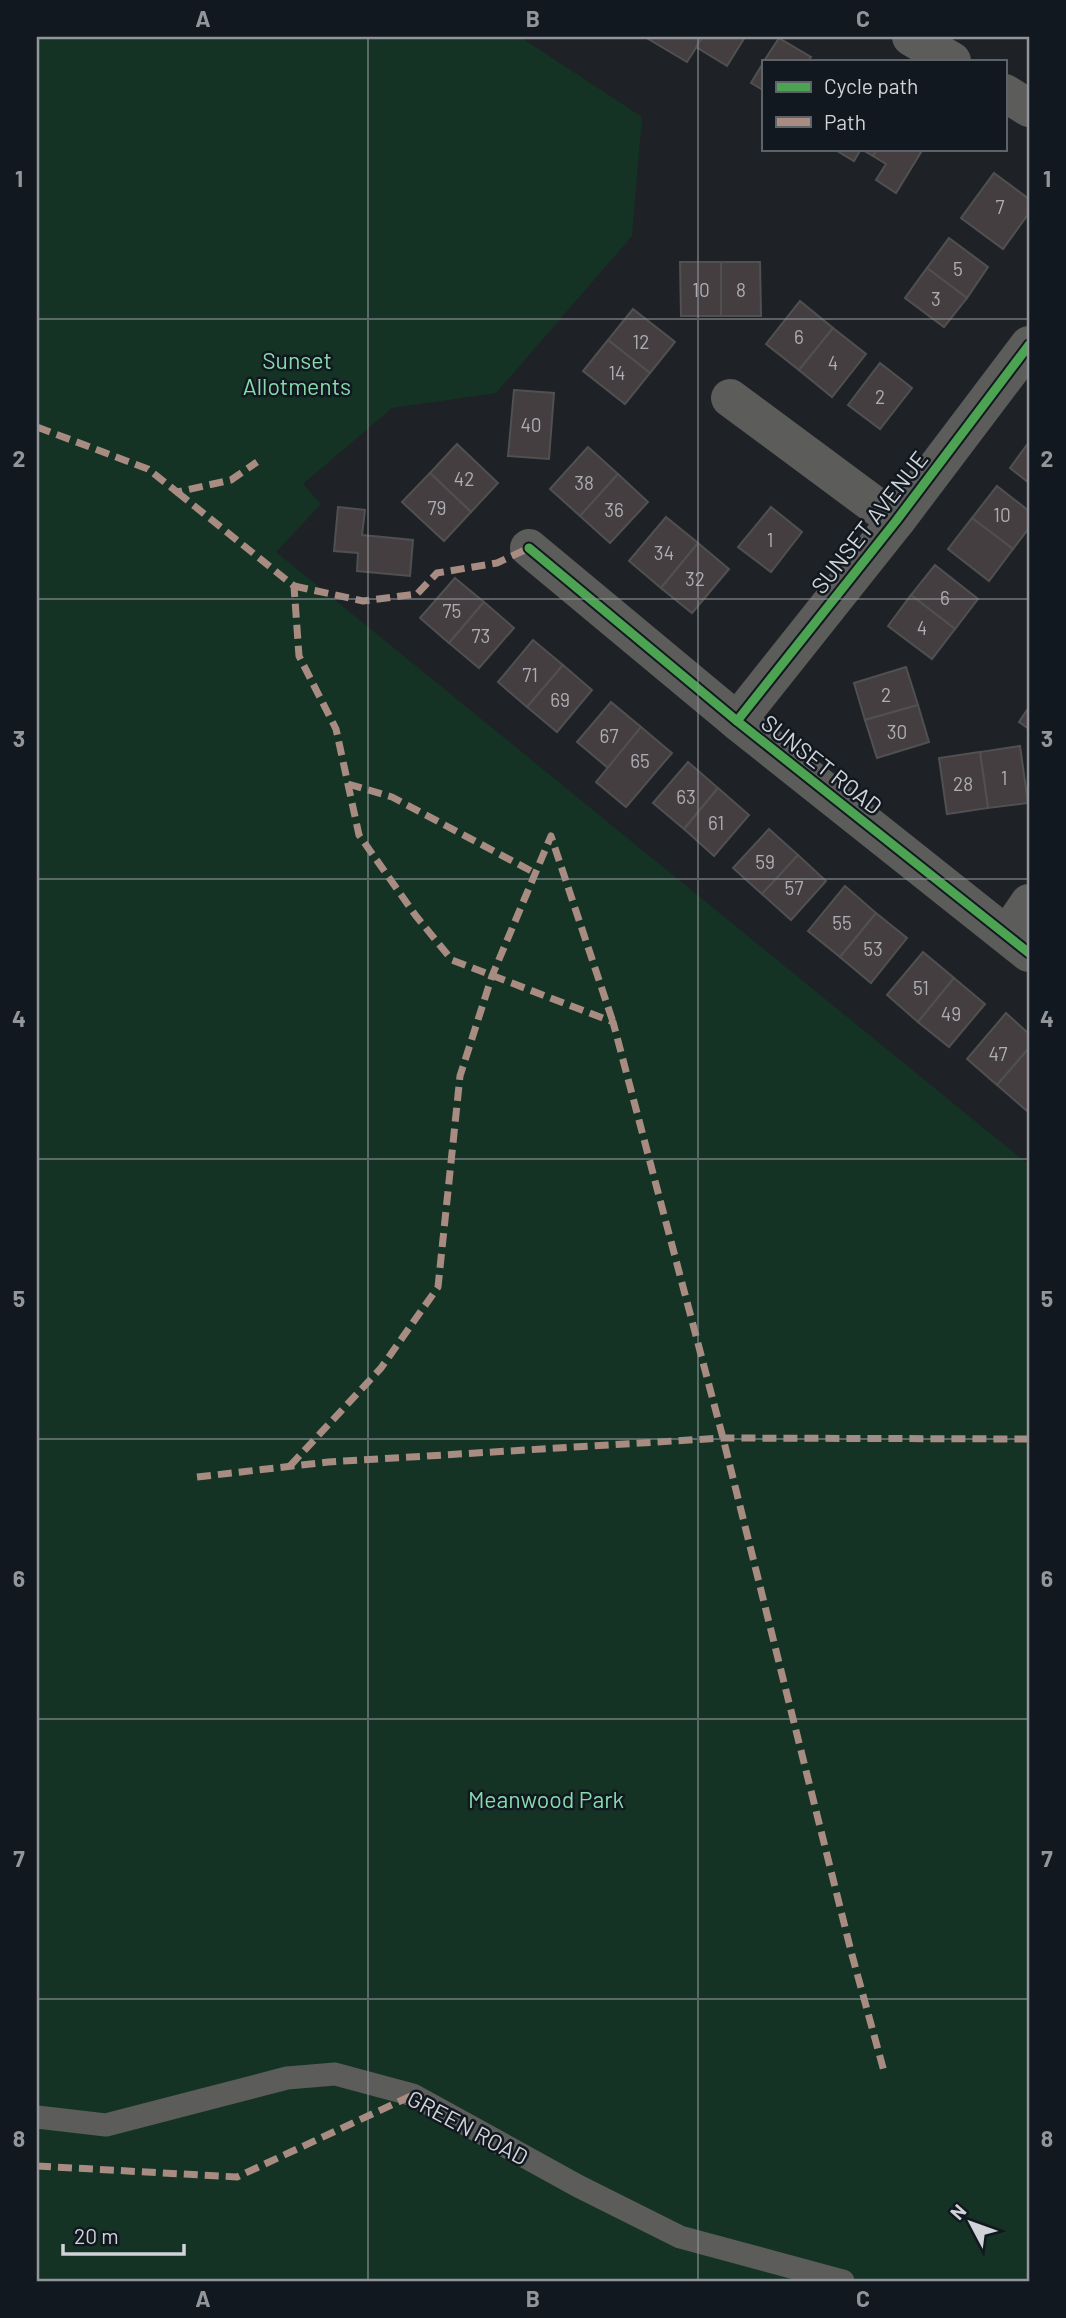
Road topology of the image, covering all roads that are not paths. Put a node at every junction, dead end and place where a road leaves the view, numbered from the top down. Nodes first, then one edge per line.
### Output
1 (911, 37) edge
2 (950, 60) edge
3 (1006, 94) edge
4 (1029, 108) edge
5 (1022, 369) edge
6 (730, 398) dead end
7 (896, 520) junction
8 (529, 548) dead end
9 (737, 721) junction
10 (1029, 904) edge
11 (1018, 944) edge
12 (37, 2117) edge
13 (843, 2281) edge

1 - 2 street
3 - 4 street
5 - 7 street, SUNSET AVENUE
6 - 7 street
7 - 9 street, SUNSET AVENUE
8 - 9 street, SUNSET ROAD
9 - 11 street, SUNSET ROAD
10 - 11 street
12 - 13 lane, GREEN ROAD

